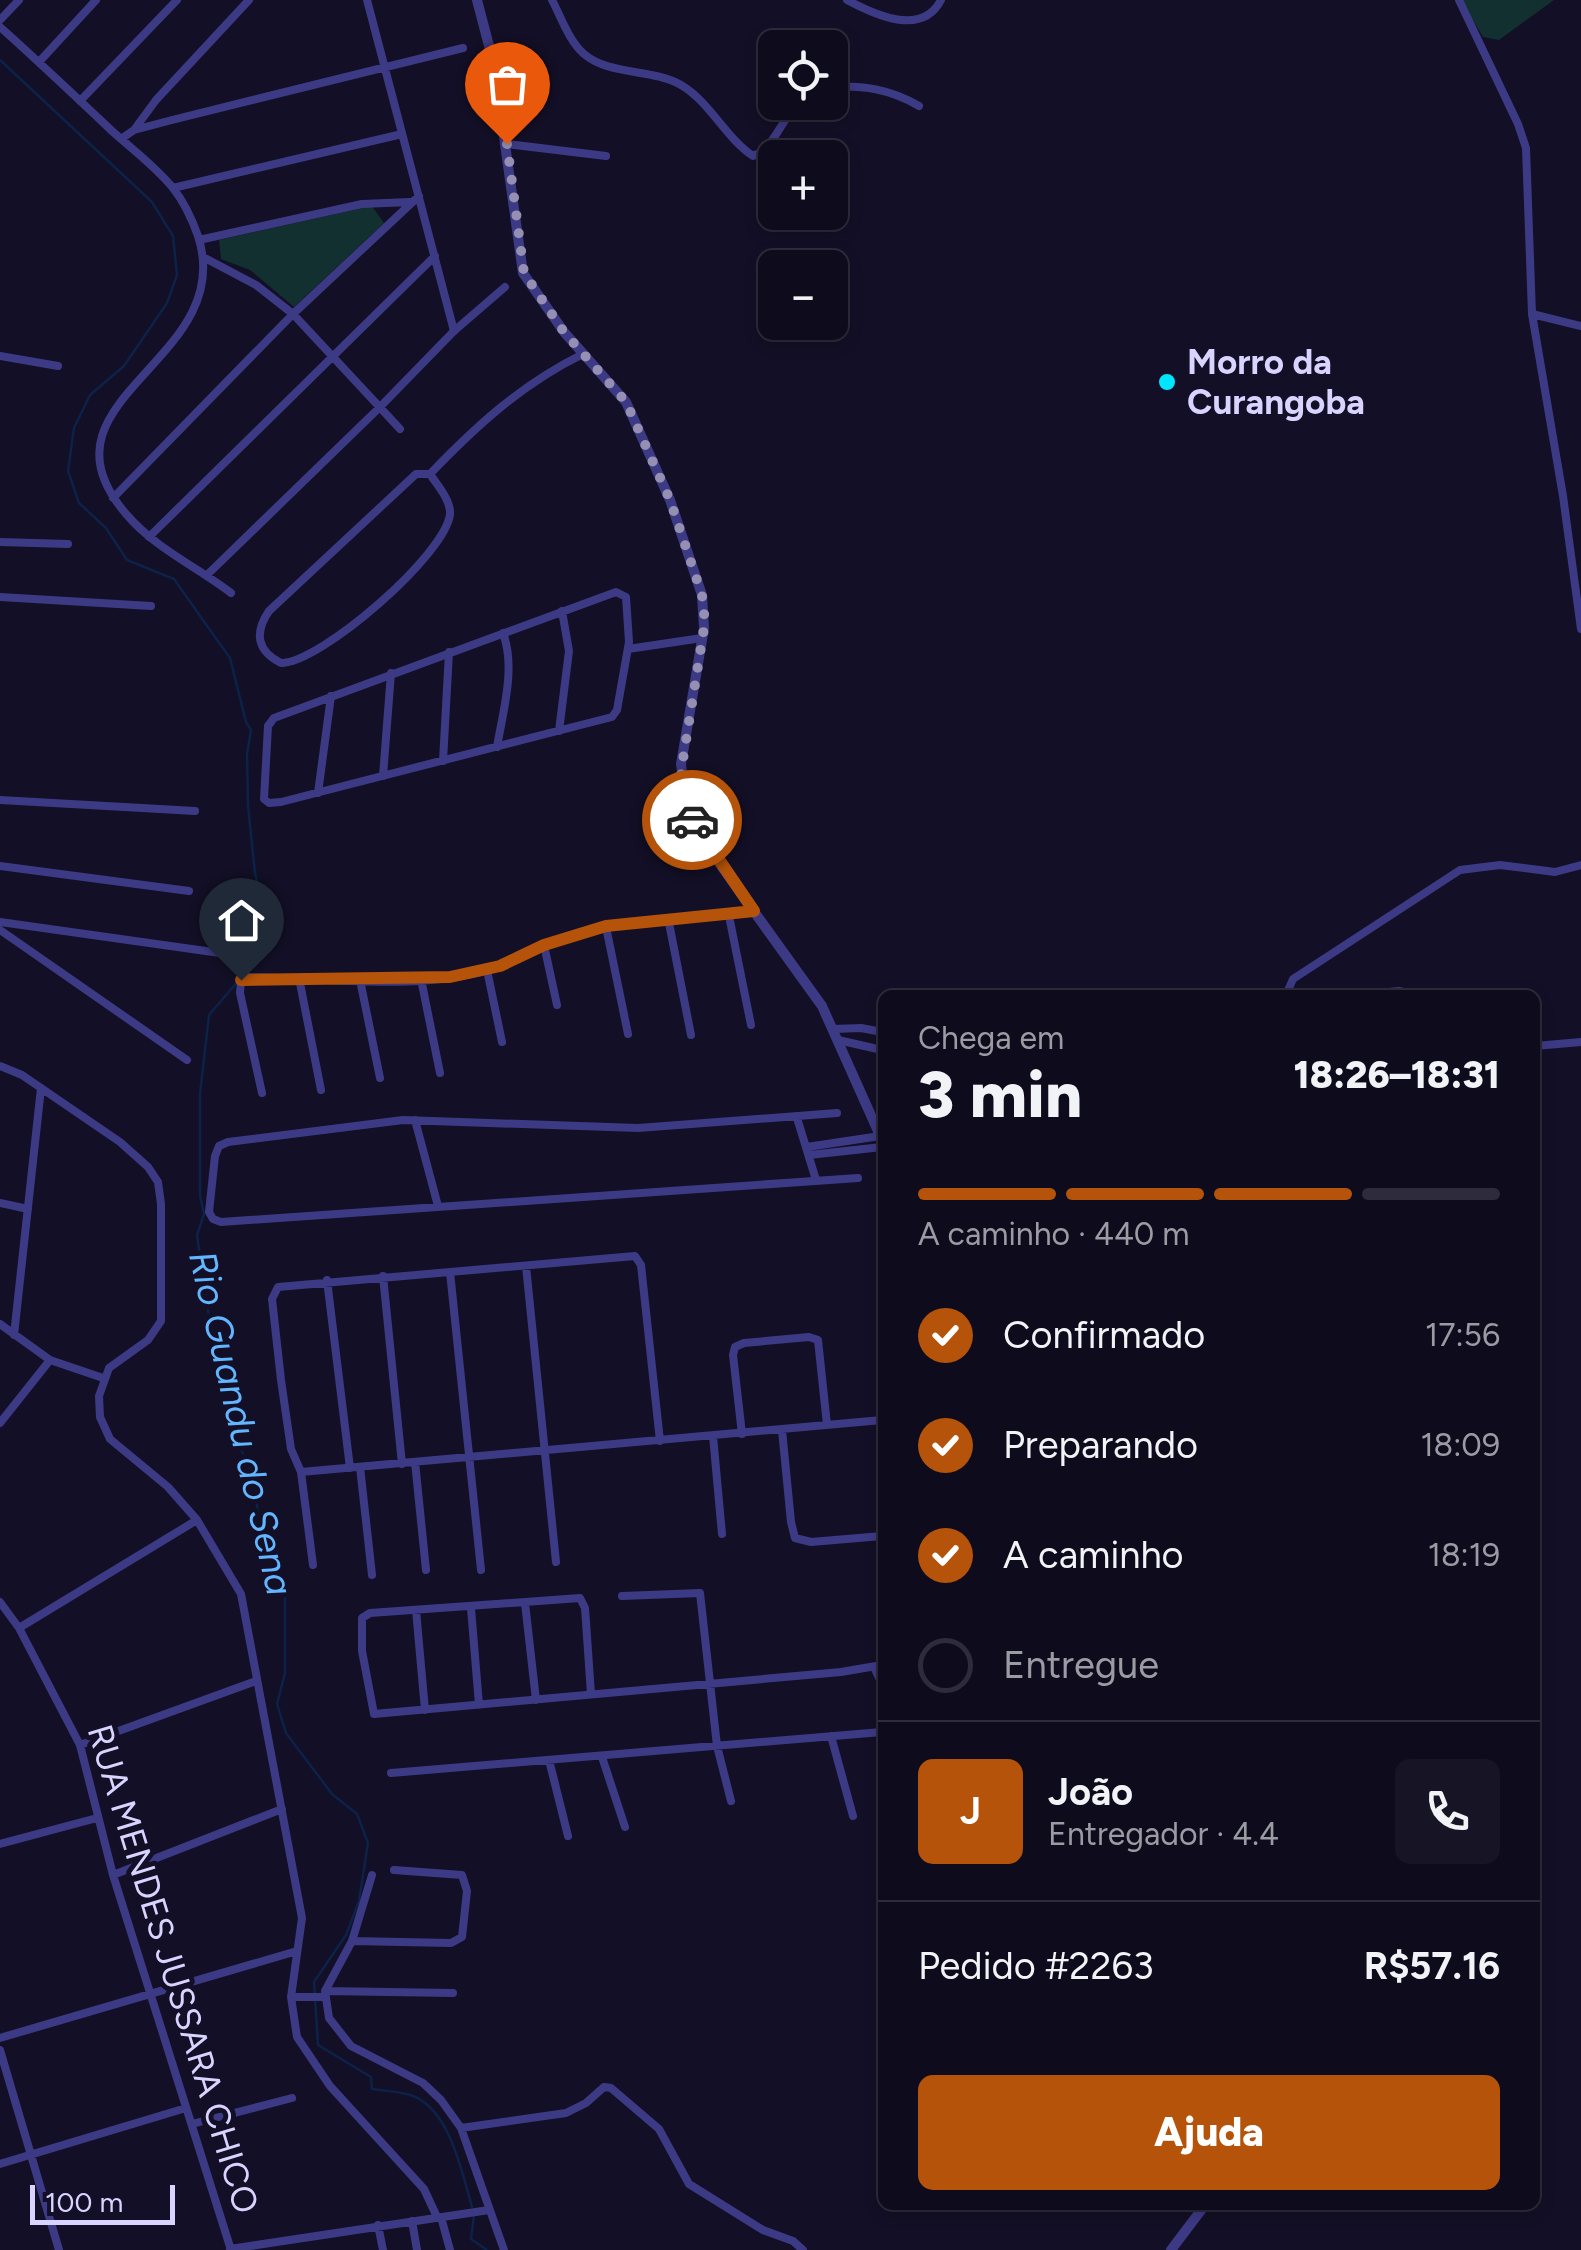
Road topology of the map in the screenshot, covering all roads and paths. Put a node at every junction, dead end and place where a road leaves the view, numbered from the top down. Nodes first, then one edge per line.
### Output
1 (19, 0) edge
2 (96, 0) edge
3 (176, 0) edge
4 (250, 0) edge
5 (367, 0) edge
6 (478, 0) edge
7 (552, 0) edge
8 (847, 0) edge
9 (940, 0) edge
10 (1459, 0) edge
11 (0, 23) edge
12 (463, 48) dead end
13 (39, 62) junction
14 (386, 67) junction
15 (848, 87) edge
16 (80, 100) junction
17 (919, 106) dead end
18 (783, 120) edge
19 (134, 130) junction
20 (402, 134) junction
21 (121, 139) junction
22 (507, 144) junction
23 (606, 156) dead end
24 (173, 188) junction
25 (414, 199) junction
26 (199, 240) junction
27 (434, 256) junction
28 (202, 257) junction
29 (505, 287) dead end
30 (292, 314) junction
31 (1532, 314) junction
32 (1581, 326) edge
33 (454, 331) junction
34 (583, 354) junction
35 (0, 356) edge
36 (332, 359) junction
37 (58, 366) dead end
38 (380, 408) junction
39 (400, 429) dead end
40 (430, 474) junction
41 (113, 498) junction
42 (149, 537) junction
43 (0, 542) edge
44 (68, 544) dead end
45 (207, 574) junction
46 (230, 593) dead end
47 (0, 597) edge
48 (151, 606) dead end
49 (562, 611) junction
50 (1581, 629) edge
51 (502, 633) junction
52 (702, 638) junction
53 (628, 649) junction
54 (450, 652) junction
55 (391, 674) junction
56 (331, 696) junction
57 (560, 731) junction
58 (497, 747) junction
59 (443, 762) junction
60 (383, 776) junction
61 (318, 793) junction
62 (0, 800) edge
63 (195, 811) dead end
64 (1581, 865) edge
65 (0, 866) edge
66 (189, 891) dead end
67 (754, 911) junction
68 (729, 916) junction
69 (668, 918) junction
70 (0, 922) edge
71 (606, 926) junction
72 (0, 930) edge
73 (544, 945) junction
74 (220, 953) dead end
75 (488, 970) junction
76 (298, 978) junction
77 (421, 979) junction
78 (360, 980) junction
79 (1288, 990) edge
80 (557, 1005) dead end
81 (751, 1025) dead end
82 (878, 1031) edge
83 (628, 1034) dead end
84 (836, 1034) junction
85 (691, 1036) dead end
86 (502, 1042) dead end
87 (1581, 1042) edge
88 (1540, 1046) edge
89 (878, 1049) edge
90 (187, 1060) dead end
91 (0, 1066) edge
92 (440, 1073) dead end
93 (380, 1078) dead end
94 (41, 1088) junction
95 (321, 1090) dead end
96 (262, 1093) dead end
97 (837, 1114) dead end
98 (797, 1118) junction
99 (415, 1120) junction
100 (878, 1132) edge
101 (878, 1142) edge
102 (808, 1151) junction
103 (858, 1178) dead end
104 (816, 1180) junction
105 (0, 1204) edge
106 (438, 1206) junction
107 (28, 1209) junction
108 (526, 1266) junction
109 (450, 1272) junction
110 (383, 1276) junction
111 (327, 1280) junction
112 (0, 1324) edge
113 (14, 1335) junction
114 (50, 1360) junction
115 (103, 1378) junction
116 (878, 1420) edge
117 (0, 1423) edge
118 (827, 1426) junction
119 (782, 1430) junction
120 (742, 1434) junction
121 (714, 1436) junction
122 (660, 1441) junction
123 (547, 1451) junction
124 (469, 1458) junction
125 (415, 1462) junction
126 (402, 1464) junction
127 (355, 1468) junction
128 (301, 1472) junction
129 (197, 1520) junction
130 (722, 1534) dead end
131 (878, 1536) edge
132 (556, 1562) dead end
133 (312, 1565) dead end
134 (426, 1570) dead end
135 (481, 1570) dead end
136 (372, 1575) dead end
137 (622, 1596) dead end
138 (0, 1602) edge
139 (525, 1603) junction
140 (472, 1608) junction
141 (416, 1610) junction
142 (19, 1628) junction
143 (878, 1666) edge
144 (256, 1681) junction
145 (712, 1684) junction
146 (591, 1694) junction
147 (536, 1700) junction
148 (479, 1705) junction
149 (426, 1710) junction
150 (878, 1732) edge
151 (831, 1736) junction
152 (80, 1744) junction
153 (717, 1746) junction
154 (602, 1757) junction
155 (549, 1760) junction
156 (392, 1773) dead end
157 (731, 1801) dead end
158 (282, 1809) junction
159 (852, 1816) dead end
160 (97, 1818) junction
161 (625, 1827) dead end
162 (568, 1836) dead end
163 (0, 1844) edge
164 (394, 1870) dead end
165 (113, 1875) junction
166 (372, 1875) dead end
167 (352, 1941) junction
168 (297, 1951) junction
169 (151, 1994) junction
170 (453, 1994) dead end
171 (323, 1995) junction
172 (295, 1997) junction
173 (0, 2038) edge
174 (0, 2050) edge
175 (292, 2098) dead end
176 (186, 2108) junction
177 (192, 2124) junction
178 (461, 2128) junction
179 (30, 2154) junction
180 (0, 2164) edge
181 (1202, 2210) edge
182 (486, 2211) junction
183 (439, 2217) junction
184 (412, 2221) junction
185 (378, 2226) junction
186 (230, 2249) edge
187 (60, 2250) edge
188 (382, 2250) edge
189 (417, 2250) edge
190 (450, 2250) edge
191 (504, 2250) edge
192 (802, 2250) edge
193 (1170, 2250) edge

1 - 11 street
2 - 13 street
3 - 16 street
4 - 19 street
5 - 14 street
6 - 22 street
7 - 18 street
8 - 9 street
10 - 31 street
11 - 13 street
12 - 14 street
13 - 16 street
14 - 19 street
14 - 20 street
15 - 17 street
16 - 21 street
19 - 21 street
20 - 24 street
20 - 25 street
21 - 24 street
22 - 23 street
22 - 34 street
24 - 26 street
25 - 26 street
25 - 27 street
25 - 30 street
26 - 28 street
27 - 33 street
27 - 36 street
28 - 30 street
28 - 41 street
29 - 33 street
30 - 36 street
30 - 41 street
31 - 32 street
31 - 50 street
33 - 38 street
34 - 40 street
34 - 52 street
35 - 37 street
36 - 38 street
36 - 42 street
38 - 39 street
38 - 45 street
40 - 40 street
41 - 42 street
42 - 45 street
43 - 44 street
45 - 46 street
47 - 48 street
49 - 51 street
49 - 53 street
49 - 57 street
51 - 54 street
51 - 58 street
52 - 53 street
52 - 67 street
53 - 57 street
54 - 55 street
54 - 59 street
55 - 56 street
55 - 60 street
56 - 61 street
56 - 61 street
57 - 58 street
58 - 59 street
59 - 60 street
60 - 61 street
62 - 63 street
64 - 79 street
65 - 66 street
67 - 68 street
67 - 84 street
68 - 69 street
68 - 81 street
69 - 71 street
69 - 85 street
70 - 74 street
71 - 73 street
71 - 83 street
72 - 90 street
73 - 75 street
73 - 80 street
75 - 77 street
75 - 86 street
76 - 78 street
76 - 95 street
76 - 96 street
77 - 78 street
77 - 92 street
78 - 93 street
82 - 84 street
84 - 89 street
84 - 100 street
87 - 88 street
91 - 94 street
94 - 107 street
94 - 115 street
97 - 98 street
98 - 99 street
98 - 102 street
99 - 106 street
99 - 106 street
101 - 102 street
102 - 104 street
103 - 104 street
104 - 106 street
105 - 107 street
107 - 113 street
108 - 109 street
108 - 122 street
108 - 123 street
109 - 110 street
109 - 124 street
110 - 111 street
110 - 126 street
111 - 127 street
111 - 128 street
112 - 113 street
113 - 114 street
114 - 115 street
114 - 117 street
115 - 129 street
116 - 118 street
118 - 119 street
118 - 120 street
119 - 120 street
119 - 131 street
120 - 121 street
121 - 122 street
121 - 130 street
122 - 123 street
123 - 124 street
123 - 132 street
124 - 125 street
124 - 135 street
125 - 126 street
125 - 134 street
126 - 127 street
127 - 128 street
127 - 136 street
128 - 133 street
129 - 142 street
129 - 144 street
137 - 145 street
138 - 142 street, RUA MENDES JUSSARA CHICO
139 - 140 street
139 - 146 street
139 - 147 street
140 - 141 street
140 - 148 street
141 - 149 street
141 - 149 street
142 - 152 street, RUA MENDES JUSSARA CHICO
143 - 145 street
144 - 152 street
144 - 158 street
145 - 146 street
145 - 153 street
146 - 147 street
147 - 148 street
148 - 149 street
150 - 151 street
151 - 153 street
151 - 159 street
152 - 160 street, RUA MENDES JUSSARA CHICO
153 - 154 street
153 - 157 street
154 - 155 street
154 - 161 street
155 - 156 street
155 - 162 street
158 - 165 street
158 - 168 street
160 - 163 street
160 - 165 street, RUA MENDES JUSSARA CHICO
164 - 167 street
165 - 169 street, RUA MENDES JUSSARA CHICO
166 - 167 street
167 - 171 street
168 - 169 street
168 - 172 street
169 - 173 street
169 - 176 street, RUA MENDES JUSSARA CHICO
170 - 171 street
171 - 172 street
171 - 178 street
172 - 183 street
174 - 179 street
175 - 177 street
176 - 177 street, RUA MENDES JUSSARA CHICO
176 - 179 street
177 - 186 street, RUA MENDES JUSSARA CHICO
178 - 182 street
178 - 192 street
179 - 180 street
179 - 187 street
181 - 193 street
182 - 183 street
182 - 191 street
183 - 184 street
183 - 190 street
184 - 185 street
184 - 189 street
185 - 186 street
185 - 188 street

